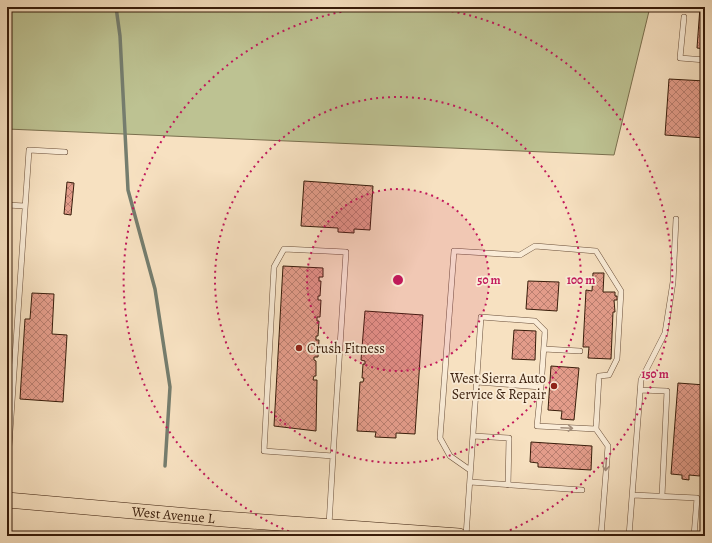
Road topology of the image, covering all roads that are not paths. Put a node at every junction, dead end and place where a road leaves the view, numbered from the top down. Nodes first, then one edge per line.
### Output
1 (684, 17) dead end
2 (705, 60) edge
3 (65, 152) dead end
4 (7, 205) edge
5 (25, 206) junction
6 (676, 219) dead end
7 (544, 349) junction
8 (580, 351) dead end
9 (477, 382) junction
10 (541, 387) junction
11 (640, 390) junction
12 (596, 429) junction
13 (473, 436) junction
14 (333, 456) junction
15 (470, 470) junction
16 (7, 476) edge
17 (470, 482) junction
18 (508, 485) junction
19 (582, 490) dead end
20 (633, 494) junction
21 (662, 496) junction
22 (7, 500) edge
23 (329, 526) junction
24 (459, 536) edge
25 (466, 536) edge
26 (601, 536) edge
27 (629, 536) edge
28 (694, 536) edge

1 - 2 lane
3 - 5 lane
4 - 5 lane
5 - 16 lane
6 - 11 lane
7 - 8 lane
7 - 9 lane
7 - 10 lane
9 - 10 lane
9 - 13 lane
10 -> 12 lane
11 - 20 lane
11 - 21 lane
12 - 15 lane
12 -> 26 lane
13 - 15 lane
13 - 18 lane
14 - 14 lane
14 - 23 lane
15 - 17 lane
17 - 18 lane
17 - 25 lane
18 - 19 lane
20 - 21 lane
20 - 27 lane
21 - 28 lane
22 - 23 main road, West Avenue L
23 - 24 main road, West Avenue L

